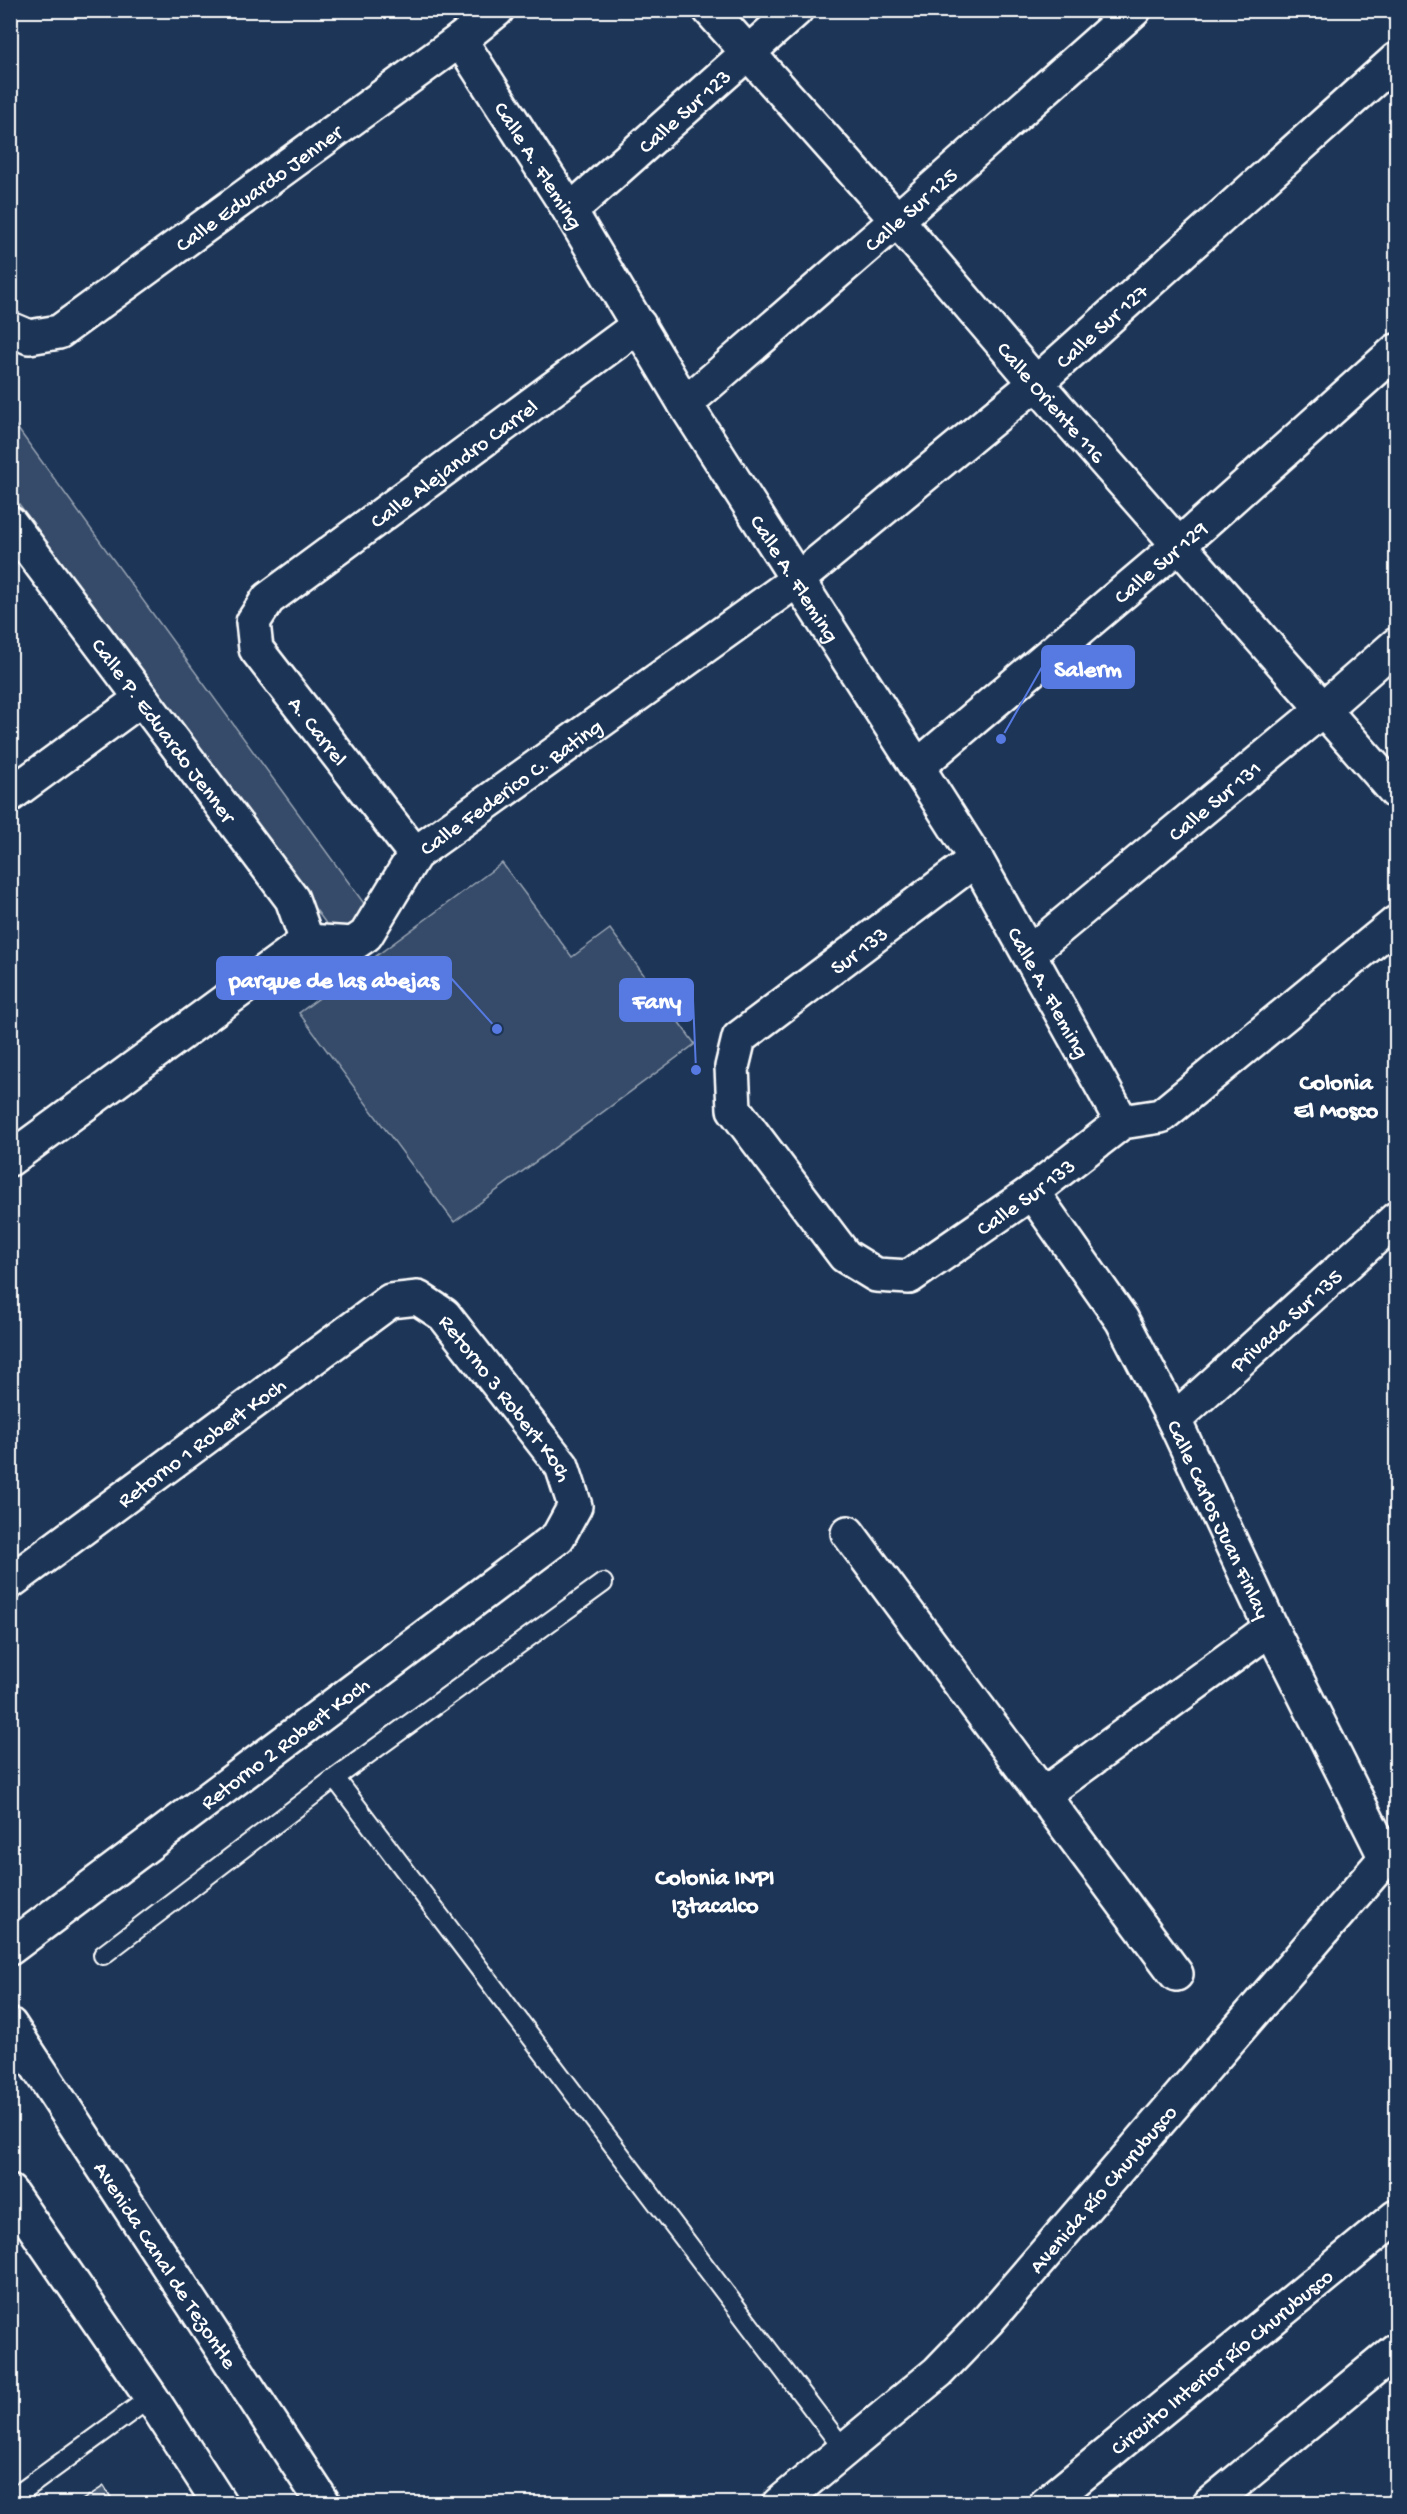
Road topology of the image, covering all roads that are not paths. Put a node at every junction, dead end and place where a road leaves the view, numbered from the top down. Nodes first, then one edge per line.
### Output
1 (497, 10) edge
2 (710, 10) edge
3 (796, 10) edge
4 (1134, 10) edge
5 (460, 40) junction
6 (748, 53) junction
7 (1396, 60) edge
8 (570, 211) junction
9 (897, 220) junction
10 (639, 326) junction
11 (10, 329) edge
12 (1396, 351) edge
13 (1036, 383) junction
14 (685, 404) junction
15 (10, 523) edge
16 (1179, 545) junction
17 (797, 580) junction
18 (268, 599) joint
19 (1396, 645) edge
20 (141, 699) junction
21 (1323, 709) junction
22 (917, 767) junction
23 (1396, 792) edge
24 (10, 795) edge
25 (415, 854) junction
26 (976, 859) junction
27 (1396, 923) edge
28 (307, 941) junction
29 (1029, 953) junction
30 (739, 1038) joint
31 (1122, 1122) junction
32 (10, 1159) edge
33 (1032, 1192) junction
34 (1396, 1218) edge
35 (390, 1301) joint
36 (1174, 1420) junction
37 (848, 1533) dead end
38 (558, 1537) joint
39 (10, 1582) edge
40 (603, 1583) dead end
41 (1271, 1628) junction
42 (335, 1778) junction
43 (1044, 1794) junction
44 (1391, 1852) edge
45 (10, 1948) edge
46 (103, 1955) dead end
47 (1176, 1974) dead end
48 (10, 2025) edge
49 (10, 2192) edge
50 (1396, 2217) edge
51 (1396, 2350) edge
52 (151, 2397) junction
53 (845, 2451) junction
54 (1222, 2494) edge
55 (10, 2500) edge
56 (220, 2504) edge
57 (324, 2504) edge
58 (779, 2504) edge
59 (1046, 2504) edge

1 - 5 main road, Calle Eduardo Jenner
2 - 6 main road, Calle Oriente 116
3 - 6 main road, Calle Sur 123
4 - 9 main road, Calle Sur 125
5 - 8 main road, Calle A. Fleming
5 - 11 main road, Calle Eduardo Jenner
6 - 8 main road, Calle Sur 123
6 - 9 main road, Calle Oriente 116
7 - 13 main road, Calle Sur 127
8 - 10 main road, Calle A. Fleming
9 - 13 main road, Calle Oriente 116
9 - 14 main road, Calle Sur 125
10 - 14 main road, Calle A. Fleming
10 - 18 main road, Calle Alejandro Carrel
12 - 16 main road, Calle Sur 129
13 - 16 main road, Calle Oriente 116
13 - 17 main road, Calle Sur 127
14 - 17 main road, Calle A. Fleming
15 - 20 main road, Calle P. Eduardo Jenner
16 - 21 main road, Calle Oriente 116
16 - 22 main road, Calle Sur 129
17 - 22 main road, Calle A. Fleming
17 - 25 main road, Calle Federico C. Bating
18 - 25 main road, A. Carrel
19 - 21 main road, Calle Sur 131
20 - 24 main road
20 - 28 main road, Calle P. Eduardo Jenner
21 - 23 main road, Calle Oriente 116
21 - 29 main road, Calle Sur 131
22 - 26 main road, Calle A. Fleming
25 - 28 main road, Calle Federico C. Bating
26 - 29 main road, Calle A. Fleming
26 - 30 main road, Sur 133
27 - 31 main road, Calle Sur 133
28 - 32 main road
29 - 31 main road, Calle A. Fleming
30 - 33 main road, Calle Sur 133
31 - 33 main road, Calle Sur 133
33 - 36 main road, Calle Carlos Juan Finlay
34 - 36 main road, Privada Sur 135
35 - 38 main road, Retorno 3 Robert Koch
35 - 39 main road, Retorno 1 Robert Koch
36 - 41 main road, Calle Carlos Juan Finlay
37 - 43 main road
38 - 45 main road, Retorno 2 Robert Koch
40 - 42 lane
41 - 43 main road
41 - 44 main road, Calle Carlos Juan Finlay
42 - 46 lane
42 - 53 lane
43 - 47 main road
44 - 53 main road, Avenida Río Churubusco
48 - 57 main road, Avenida Canal de Tezontle
49 - 52 main road
50 - 59 main road, Circuito Interior Río Churubusco
51 - 54 main road
52 - 55 lane
52 - 56 main road
53 - 58 main road, Avenida Río Churubusco

